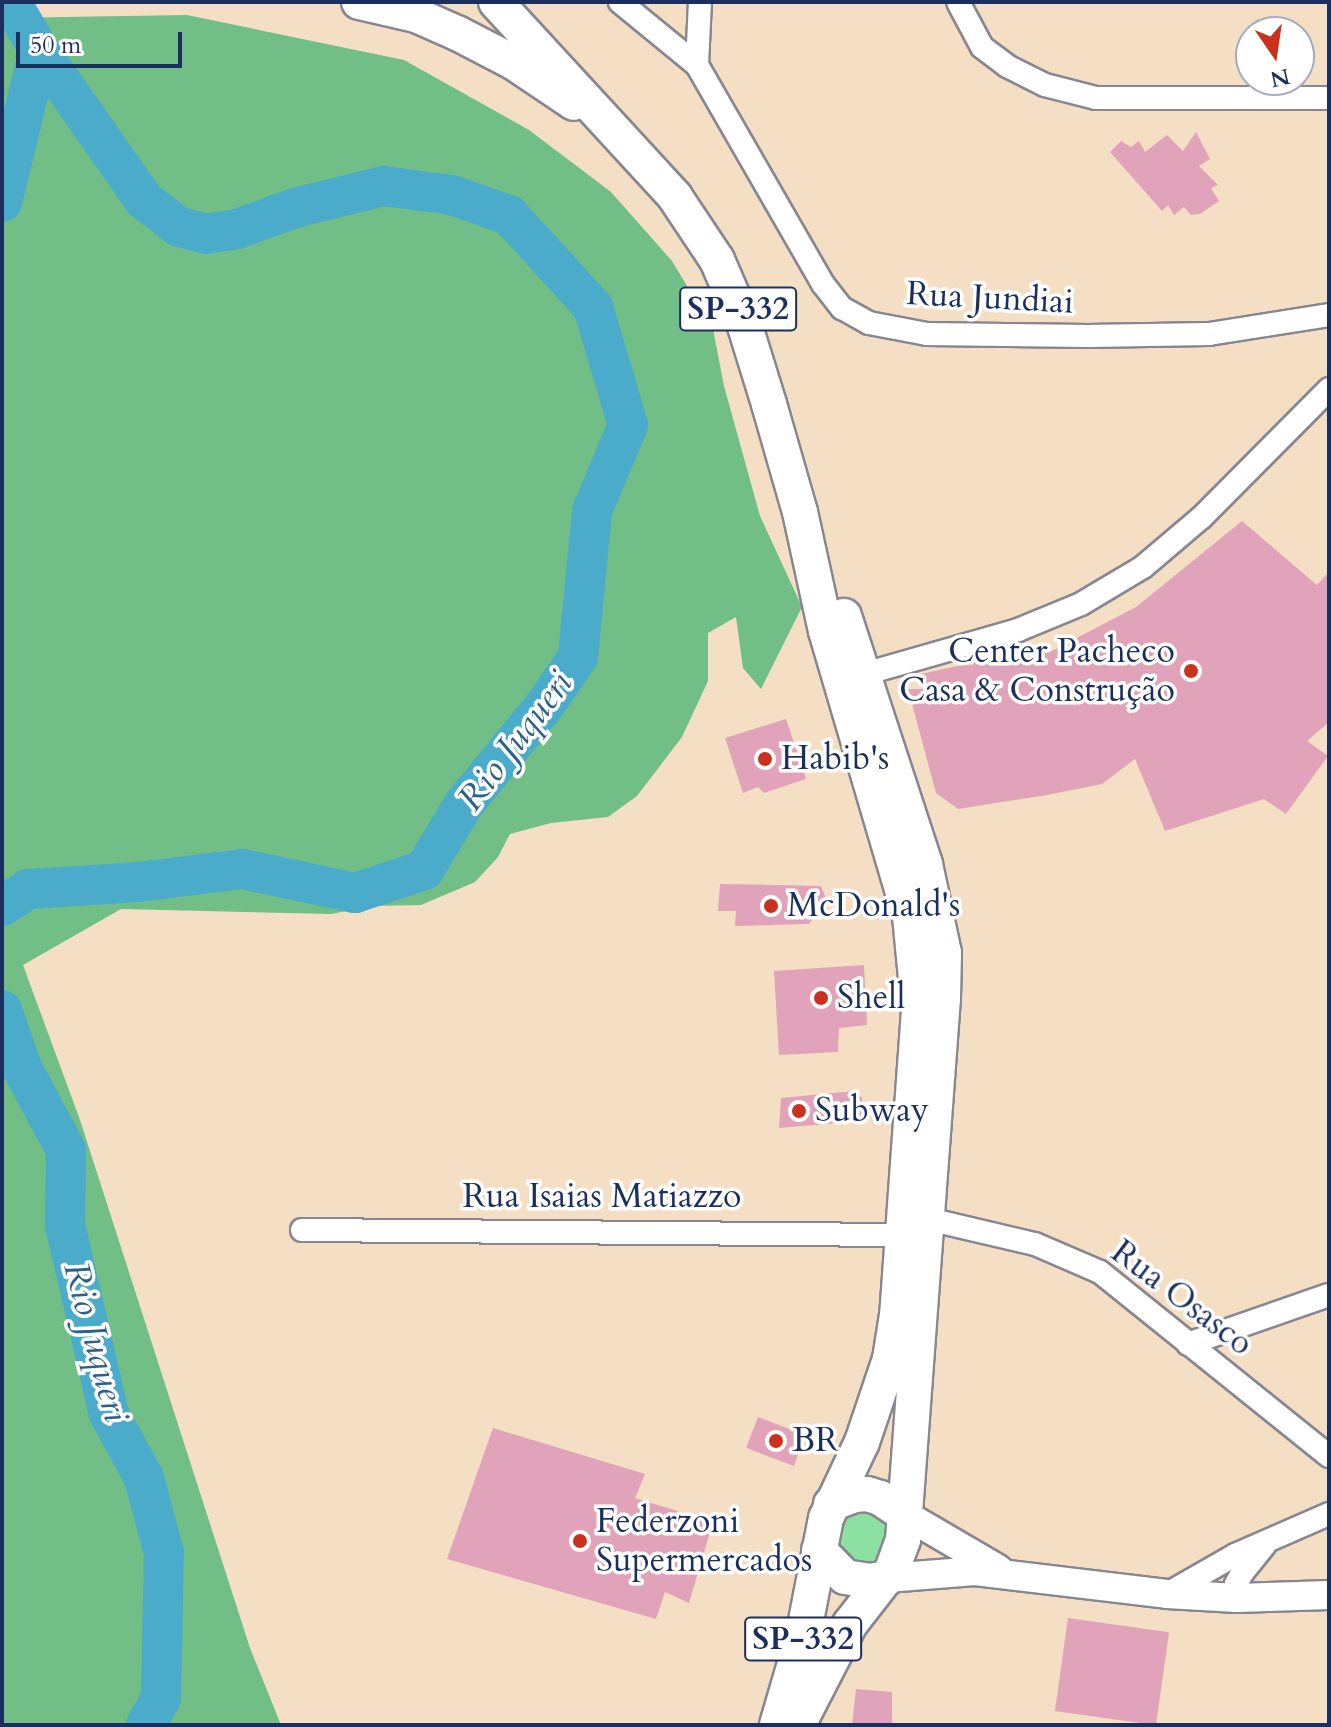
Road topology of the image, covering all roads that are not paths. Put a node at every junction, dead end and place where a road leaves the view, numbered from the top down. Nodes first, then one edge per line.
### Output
1 (362, 2) edge
2 (496, 2) edge
3 (620, 2) edge
4 (700, 2) edge
5 (958, 2) edge
6 (697, 65) junction
7 (1329, 98) edge
8 (620, 135) junction
9 (1329, 315) edge
10 (1329, 389) edge
11 (800, 512) junction
12 (864, 674) junction
13 (915, 1227) junction
14 (302, 1230) dead end
15 (1329, 1295) edge
16 (1188, 1344) junction
17 (1329, 1456) edge
18 (831, 1504) junction
19 (904, 1514) junction
20 (1329, 1514) edge
21 (1267, 1542) junction
22 (819, 1550) junction
23 (1009, 1575) junction
24 (887, 1578) junction
25 (1167, 1594) junction
26 (1329, 1595) edge
27 (1237, 1598) junction
28 (796, 1721) edge

1 - 8 main road
2 - 8 main road, SP-332
3 - 6 street, Rua Jundiai
4 - 6 street
5 - 7 street
6 - 9 street, Rua Jundiai
8 - 11 main road, SP-332
10 - 12 street
11 - 12 main road, SP-332
11 - 13 main road, SP-332
12 - 13 main road, SP-332
13 - 14 street, Rua Isaias Matiazzo
13 - 16 street, Rua Osasco
13 - 18 main road, SP-332
13 - 19 main road, SP-332
15 - 16 street
16 - 17 street, Rua Osasco
18 - 19 main road
18 - 22 main road, SP-332
19 - 23 street
19 - 24 main road, SP-332
20 - 21 street
21 - 25 street
21 - 27 street
22 - 24 main road
22 - 28 main road, SP-332
23 - 24 street
23 - 25 street
24 - 28 main road, SP-332
25 - 27 street
26 - 27 street

